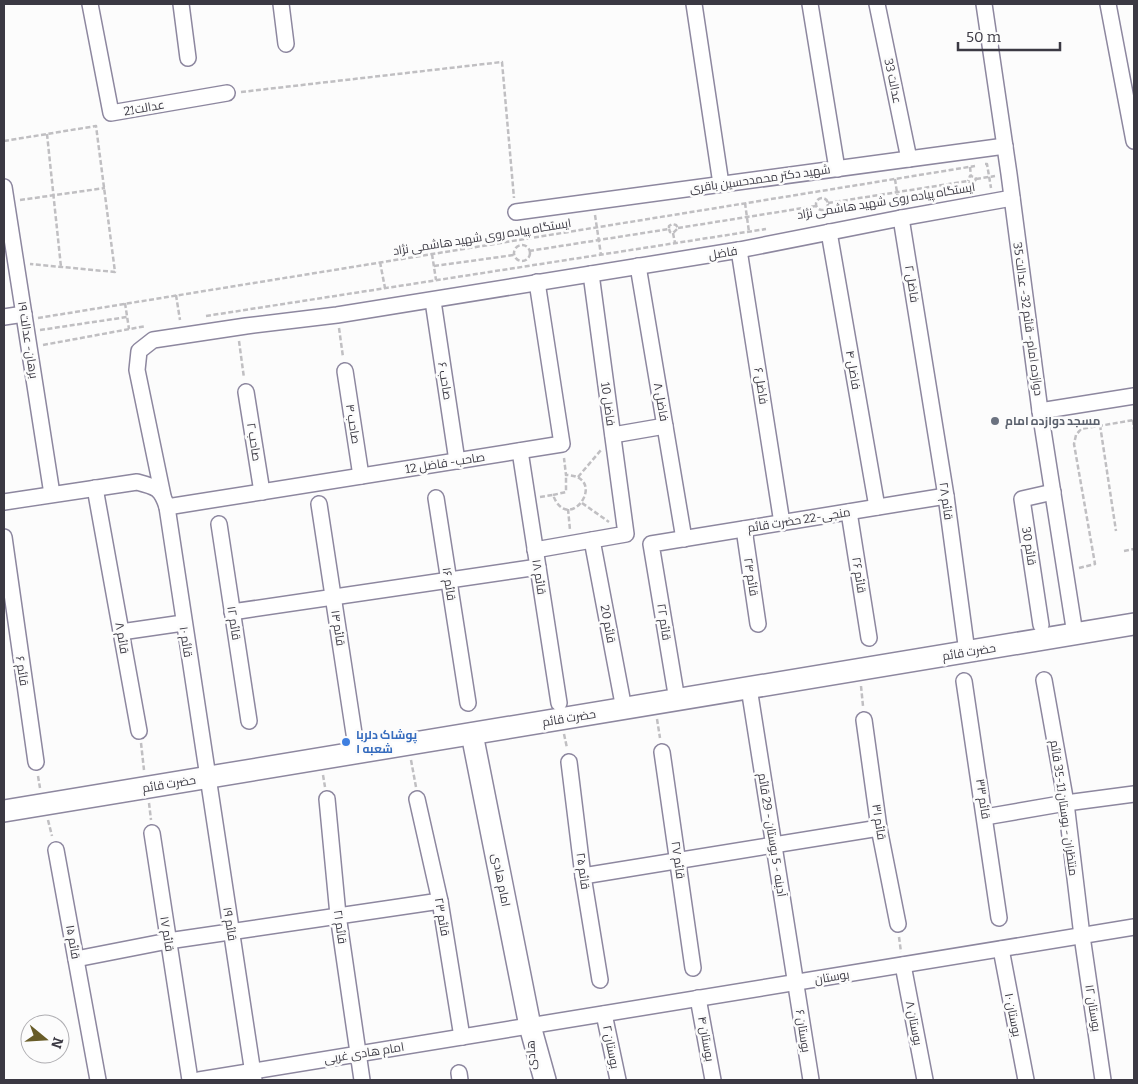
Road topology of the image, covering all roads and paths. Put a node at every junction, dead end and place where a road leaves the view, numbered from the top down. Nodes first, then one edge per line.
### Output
1 (90, 4) edge
2 (181, 4) edge
3 (281, 4) edge
4 (694, 4) edge
5 (810, 4) edge
6 (877, 4) edge
7 (984, 4) edge
8 (1108, 4) edge
9 (286, 44) dead end
10 (188, 58) dead end
11 (227, 93) joint
12 (47, 134) junction
13 (4, 141) edge
14 (1134, 141) edge
15 (1005, 146) junction
16 (909, 159) junction
17 (970, 167) junction
18 (837, 169) junction
19 (1009, 174) junction
20 (971, 176) junction
21 (990, 177) junction
22 (895, 179) junction
23 (976, 179) junction
24 (968, 181) junction
25 (721, 184) junction
26 (4, 187) edge
27 (105, 188) junction
28 (820, 191) junction
29 (897, 192) junction
30 (992, 192) dead end
31 (53, 195) junction
32 (821, 198) junction
33 (1012, 198) junction
34 (6, 202) junction
35 (593, 202) junction
36 (745, 203) junction
37 (828, 203) junction
38 (816, 206) junction
39 (516, 212) joint
40 (900, 213) junction
41 (671, 215) junction
42 (747, 217) junction
43 (672, 224) junction
44 (597, 227) junction
45 (678, 228) junction
46 (768, 228) dead end
47 (669, 229) junction
48 (749, 232) junction
49 (829, 232) junction
50 (673, 233) junction
51 (519, 240) junction
52 (599, 240) junction
53 (675, 243) junction
54 (520, 245) junction
55 (739, 250) junction
56 (529, 251) junction
57 (432, 254) junction
58 (514, 255) junction
59 (601, 255) junction
60 (523, 260) junction
61 (380, 262) junction
62 (16, 263) junction
63 (434, 266) junction
64 (638, 266) junction
65 (61, 267) junction
66 (524, 267) junction
67 (591, 274) junction
68 (436, 280) junction
69 (537, 282) junction
70 (385, 288) junction
71 (176, 295) junction
72 (433, 300) junction
73 (125, 304) junction
74 (338, 315) junction
75 (4, 317) edge
76 (127, 317) junction
77 (198, 317) dead end
78 (189, 319) dead end
79 (180, 320) junction
80 (25, 322) junction
81 (171, 322) dead end
82 (154, 325) dead end
83 (237, 328) junction
84 (129, 330) junction
85 (30, 348) junction
86 (922, 350) joint
87 (345, 371) joint
88 (246, 392) joint
89 (1134, 396) edge
90 (1040, 411) junction
91 (1134, 420) edge
92 (1100, 425) junction
93 (665, 426) junction
94 (1134, 429) edge
95 (613, 435) junction
96 (562, 444) junction
97 (520, 451) junction
98 (457, 461) junction
99 (566, 475) junction
100 (361, 476) junction
101 (578, 478) junction
102 (95, 488) junction
103 (262, 492) junction
104 (1053, 492) junction
105 (52, 494) junction
106 (553, 495) junction
107 (946, 496) junction
108 (436, 498) dead end
109 (527, 499) junction
110 (165, 501) junction
111 (4, 502) edge
112 (582, 503) junction
113 (319, 504) dead end
114 (877, 507) junction
115 (568, 509) junction
116 (849, 512) junction
117 (782, 523) junction
118 (219, 524) dead end
119 (744, 529) junction
120 (1116, 531) dead end
121 (626, 534) junction
122 (4, 537) edge
123 (684, 539) junction
124 (592, 540) junction
125 (572, 544) junction
126 (651, 544) joint
127 (1134, 549) edge
128 (535, 550) junction
129 (1124, 551) dead end
130 (538, 567) junction
131 (1065, 571) junction
132 (449, 580) junction
133 (333, 598) junction
134 (232, 612) junction
135 (183, 623) junction
136 (758, 624) dead end
137 (1134, 624) edge
138 (1041, 625) dead end
139 (121, 632) junction
140 (1075, 634) junction
141 (869, 638) dead end
142 (11, 642) edge
143 (967, 652) junction
144 (860, 670) junction
145 (1044, 680) dead end
146 (964, 682) dead end
147 (749, 688) junction
148 (677, 700) junction
149 (468, 703) dead end
150 (655, 704) junction
151 (624, 709) junction
152 (561, 711) junction
153 (864, 720) joint
154 (250, 722) dead end
155 (139, 731) joint
156 (472, 734) junction
157 (408, 744) junction
158 (662, 752) joint
159 (357, 753) junction
160 (320, 759) junction
161 (36, 762) joint
162 (569, 762) joint
163 (207, 777) junction
164 (147, 787) junction
165 (1134, 794) edge
166 (418, 798) joint
167 (327, 799) joint
168 (1066, 803) junction
169 (43, 804) junction
170 (4, 811) edge
171 (986, 817) junction
172 (879, 828) junction
173 (152, 833) joint
174 (773, 846) junction
175 (56, 850) joint
176 (678, 861) junction
177 (583, 876) junction
178 (440, 901) junction
179 (338, 915) junction
180 (999, 918) dead end
181 (898, 924) joint
182 (1134, 927) edge
183 (231, 931) junction
184 (1082, 936) junction
185 (168, 940) junction
186 (1001, 949) junction
187 (76, 959) junction
188 (903, 965) junction
189 (693, 968) dead end
190 (600, 980) dead end
191 (794, 983) junction
192 (698, 998) junction
193 (604, 1014) junction
194 (530, 1026) junction
195 (462, 1037) junction
196 (358, 1054) junction
197 (253, 1076) edge
198 (98, 1080) edge
199 (190, 1080) edge
200 (199, 1080) edge
201 (362, 1080) edge
202 (532, 1080) edge
203 (545, 1080) edge
204 (618, 1080) edge
205 (713, 1080) edge
206 (811, 1080) edge
207 (925, 1080) edge
208 (1026, 1080) edge
209 (1103, 1080) edge

1 - 11 street, 21عدالت
2 - 10 street
3 - 9 street
4 - 25 street
5 - 18 street
6 - 16 street, عدالت 33
7 - 15 street, دوازده امام- قائم 32- عدالت 35
8 - 14 street
11 - 39 path
12 - 13 path
12 - 27 path
12 - 31 path
15 - 16 street, شهید دکتر محمدحسین باقری
15 - 19 street, دوازده امام- قائم 32- عدالت 35
16 - 18 street, شهید دکتر محمدحسین باقری
17 - 20 path
17 - 21 path, ایستگاه پیاده روی شهید هاشمی نژاد
17 - 22 path, ایستگاه پیاده روی شهید هاشمی نژاد
18 - 25 street, شهید دکتر محمدحسین باقری
19 - 21 path
19 - 33 street, دوازده امام- قائم 32- عدالت 35
20 - 23 path
20 - 24 path
21 - 23 path
21 - 30 path, ایستگاه پیاده روی شهید هاشمی نژاد
22 - 28 path, ایستگاه پیاده روی شهید هاشمی نژاد
22 - 29 path
23 - 24 path
24 - 29 path
25 - 35 street, شهید دکتر محمدحسین باقری
26 - 34 street, برهان- عدالت ۱۹
27 - 31 path
27 - 65 path
28 - 32 path
28 - 36 path, ایستگاه پیاده روی شهید هاشمی نژاد
29 - 37 path
29 - 40 path
31 - 34 path
31 - 65 path
32 - 37 path
32 - 38 path
33 - 40 street, فاضل
33 - 90 street, دوازده امام- قائم 32- عدالت 35
34 - 62 street, برهان- عدالت ۱۹
35 - 39 street, شهید دکتر محمدحسین باقری
35 - 44 path
36 - 41 path, ایستگاه پیاده روی شهید هاشمی نژاد
36 - 42 path
37 - 38 path
38 - 42 path
40 - 49 street, فاضل
40 - 86 street, فاضل ۲
41 - 43 path
41 - 44 path, ایستگاه پیاده روی شهید هاشمی نژاد
42 - 45 path
42 - 48 path
43 - 45 path
43 - 47 path
44 - 51 path, ایستگاه پیاده روی شهید هاشمی نژاد
44 - 52 path
45 - 50 path
46 - 48 path
47 - 50 path
47 - 52 path
48 - 53 path
49 - 55 street, فاضل
49 - 114 street, فاضل ۴
50 - 53 path
51 - 54 path
51 - 57 path, ایستگاه پیاده روی شهید هاشمی نژاد
52 - 56 path
52 - 59 path
53 - 59 path
54 - 56 path
54 - 58 path
55 - 64 street, فاضل
55 - 117 street, فاضل ۶
56 - 60 path
57 - 61 path, ایستگاه پیاده روی شهید هاشمی نژاد
57 - 63 path
58 - 60 path
58 - 63 path
59 - 66 path
60 - 66 path
61 - 70 path
61 - 71 path, ایستگاه پیاده روی شهید هاشمی نژاد
62 - 65 path
62 - 80 street, برهان- عدالت ۱۹
63 - 68 path
64 - 67 street, فاضل
64 - 93 street, فاضل ۸
66 - 68 path
67 - 69 street, فاضل
67 - 95 street, فاضل 10
68 - 70 path
69 - 72 street, فاضل
69 - 96 street
70 - 77 path
71 - 73 path, ایستگاه پیاده روی شهید هاشمی نژاد
71 - 79 path
72 - 74 street, فاضل
72 - 98 street, صاحب ۶
73 - 76 path
73 - 80 path, ایستگاه پیاده روی شهید هاشمی نژاد
74 - 83 street, فاضل
74 - 87 path
75 - 80 street
76 - 80 path
76 - 84 path
78 - 79 path
79 - 81 path
80 - 85 street, برهان- عدالت ۱۹
82 - 84 path
83 - 88 path
83 - 110 street, قائم ۱۰
84 - 85 path
85 - 105 street, برهان- عدالت ۱۹
86 - 107 street, قائم ۲۸
87 - 100 street, صاحب ۴
88 - 103 street, صاحب ۲
89 - 90 street
90 - 104 street, دوازده امام- قائم 32- عدالت 35
91 - 92 path
91 - 94 path
92 - 120 path
92 - 131 path
93 - 95 street
93 - 123 street, فاضل ۸
95 - 101 path
95 - 121 street, فاضل 10
96 - 97 street, صاحب- فاضل 12
96 - 99 path
97 - 98 street, صاحب- فاضل 12
97 - 109 street, قائم ۱۸
98 - 100 street, صاحب- فاضل 12
99 - 101 path
99 - 106 path
100 - 103 street, صاحب- فاضل 12
101 - 112 path
102 - 105 street
102 - 110 street
102 - 139 street, قائم ۸
103 - 110 street, صاحب- فاضل 12
104 - 131 street, دوازده امام- قائم 32- عدالت 35
104 - 138 street, قائم 30
105 - 111 street
106 - 109 path
106 - 115 path
107 - 114 street, منجی-22 حضرت قائم
107 - 143 street, قائم ۲۸
108 - 132 street, قائم ۱۶
109 - 128 street, قائم ۱۸
110 - 135 street, قائم ۱۰
112 - 115 path
112 - 121 path
113 - 133 street, قائم ۱۴
114 - 116 street, منجی-22 حضرت قائم
115 - 125 path
116 - 117 street, منجی-22 حضرت قائم
116 - 141 street, قائم ۲۶
117 - 119 street, منجی-22 حضرت قائم
118 - 134 street, قائم ۱۲
119 - 123 street, منجی-22 حضرت قائم
119 - 136 street, قائم ۲۴
121 - 124 street
122 - 142 street, قائم ۶
123 - 126 street, منجی-22 حضرت قائم
124 - 125 street
124 - 151 street, قائم 20
125 - 128 street
126 - 148 street, قائم ۲۲
127 - 129 path
128 - 130 street, قائم ۱۸
130 - 132 street
130 - 152 street, قائم ۱۸
131 - 140 street, دوازده امام- قائم 32- عدالت 35
132 - 133 street
132 - 149 street, قائم ۱۶
133 - 134 street
133 - 159 street, قائم ۱۴
134 - 154 street, قائم ۱۲
135 - 139 street
135 - 163 street, قائم ۱۰
137 - 140 street, حضرت قائم
139 - 155 street, قائم ۸
140 - 143 street, حضرت قائم
142 - 161 street, قائم ۶
143 - 144 street, حضرت قائم
144 - 147 street, حضرت قائم
144 - 153 path
145 - 168 street, منتظران - بوستان11-35 قائم
146 - 171 street, قائم ۳۳
147 - 148 street, حضرت قائم
147 - 174 street, آدینه - 5 بوستان - 29 قائم
148 - 150 street, حضرت قائم
150 - 151 street, حضرت قائم
150 - 158 path
151 - 152 street, حضرت قائم
152 - 156 street, حضرت قائم
152 - 162 path
153 - 172 street, قائم ۳۱
155 - 164 path
156 - 157 street, حضرت قائم
156 - 194 street, امام هادی
157 - 159 street, حضرت قائم
157 - 166 path
158 - 176 street, قائم ۲۷
159 - 160 street, حضرت قائم
160 - 163 street, حضرت قائم
160 - 167 path
161 - 169 path
162 - 177 street, قائم ۲۵
163 - 164 street, حضرت قائم
163 - 183 street, قائم ۱۹
164 - 169 street, حضرت قائم
164 - 173 path
165 - 168 street
166 - 178 street, قائم ۲۳
167 - 179 street, قائم ۲۱
168 - 171 street
168 - 184 street, منتظران - بوستان11-35 قائم
169 - 170 street, حضرت قائم
169 - 175 path
171 - 180 street, قائم ۳۳
172 - 174 street
172 - 181 street, قائم ۳۱
173 - 185 street, قائم ۱۷
174 - 176 street
174 - 191 street, آدینه - 5 بوستان - 29 قائم
175 - 187 street, قائم ۱۵
176 - 177 street
176 - 189 street, قائم ۲۷
177 - 190 street, قائم ۲۵
178 - 179 street
178 - 195 street, قائم ۲۳
179 - 183 street
179 - 196 street, قائم ۲۱
181 - 188 path
182 - 184 street, بوستان
183 - 185 street
183 - 197 street, قائم ۱۹
184 - 186 street, بوستان
184 - 209 street, بوستان ۱۲
185 - 187 street
185 - 199 street, قائم ۱۷
186 - 188 street, بوستان
186 - 208 street, بوستان ۱۰
187 - 198 street, قائم ۱۵
188 - 191 street, بوستان
188 - 207 street, بوستان ۸
191 - 192 street, بوستان
191 - 206 street, بوستان ۶
192 - 193 street, بوستان
192 - 205 street, بوستان ۴
193 - 194 street, بوستان
193 - 204 street, بوستان ۲
194 - 195 street, امام هادی غربی
194 - 202 street, هادی
194 - 203 street, هادی
195 - 196 street, امام هادی غربی
196 - 197 street, امام هادی غربی
196 - 201 street, قائم ۲۱
197 - 200 street, امام هادی غربی

